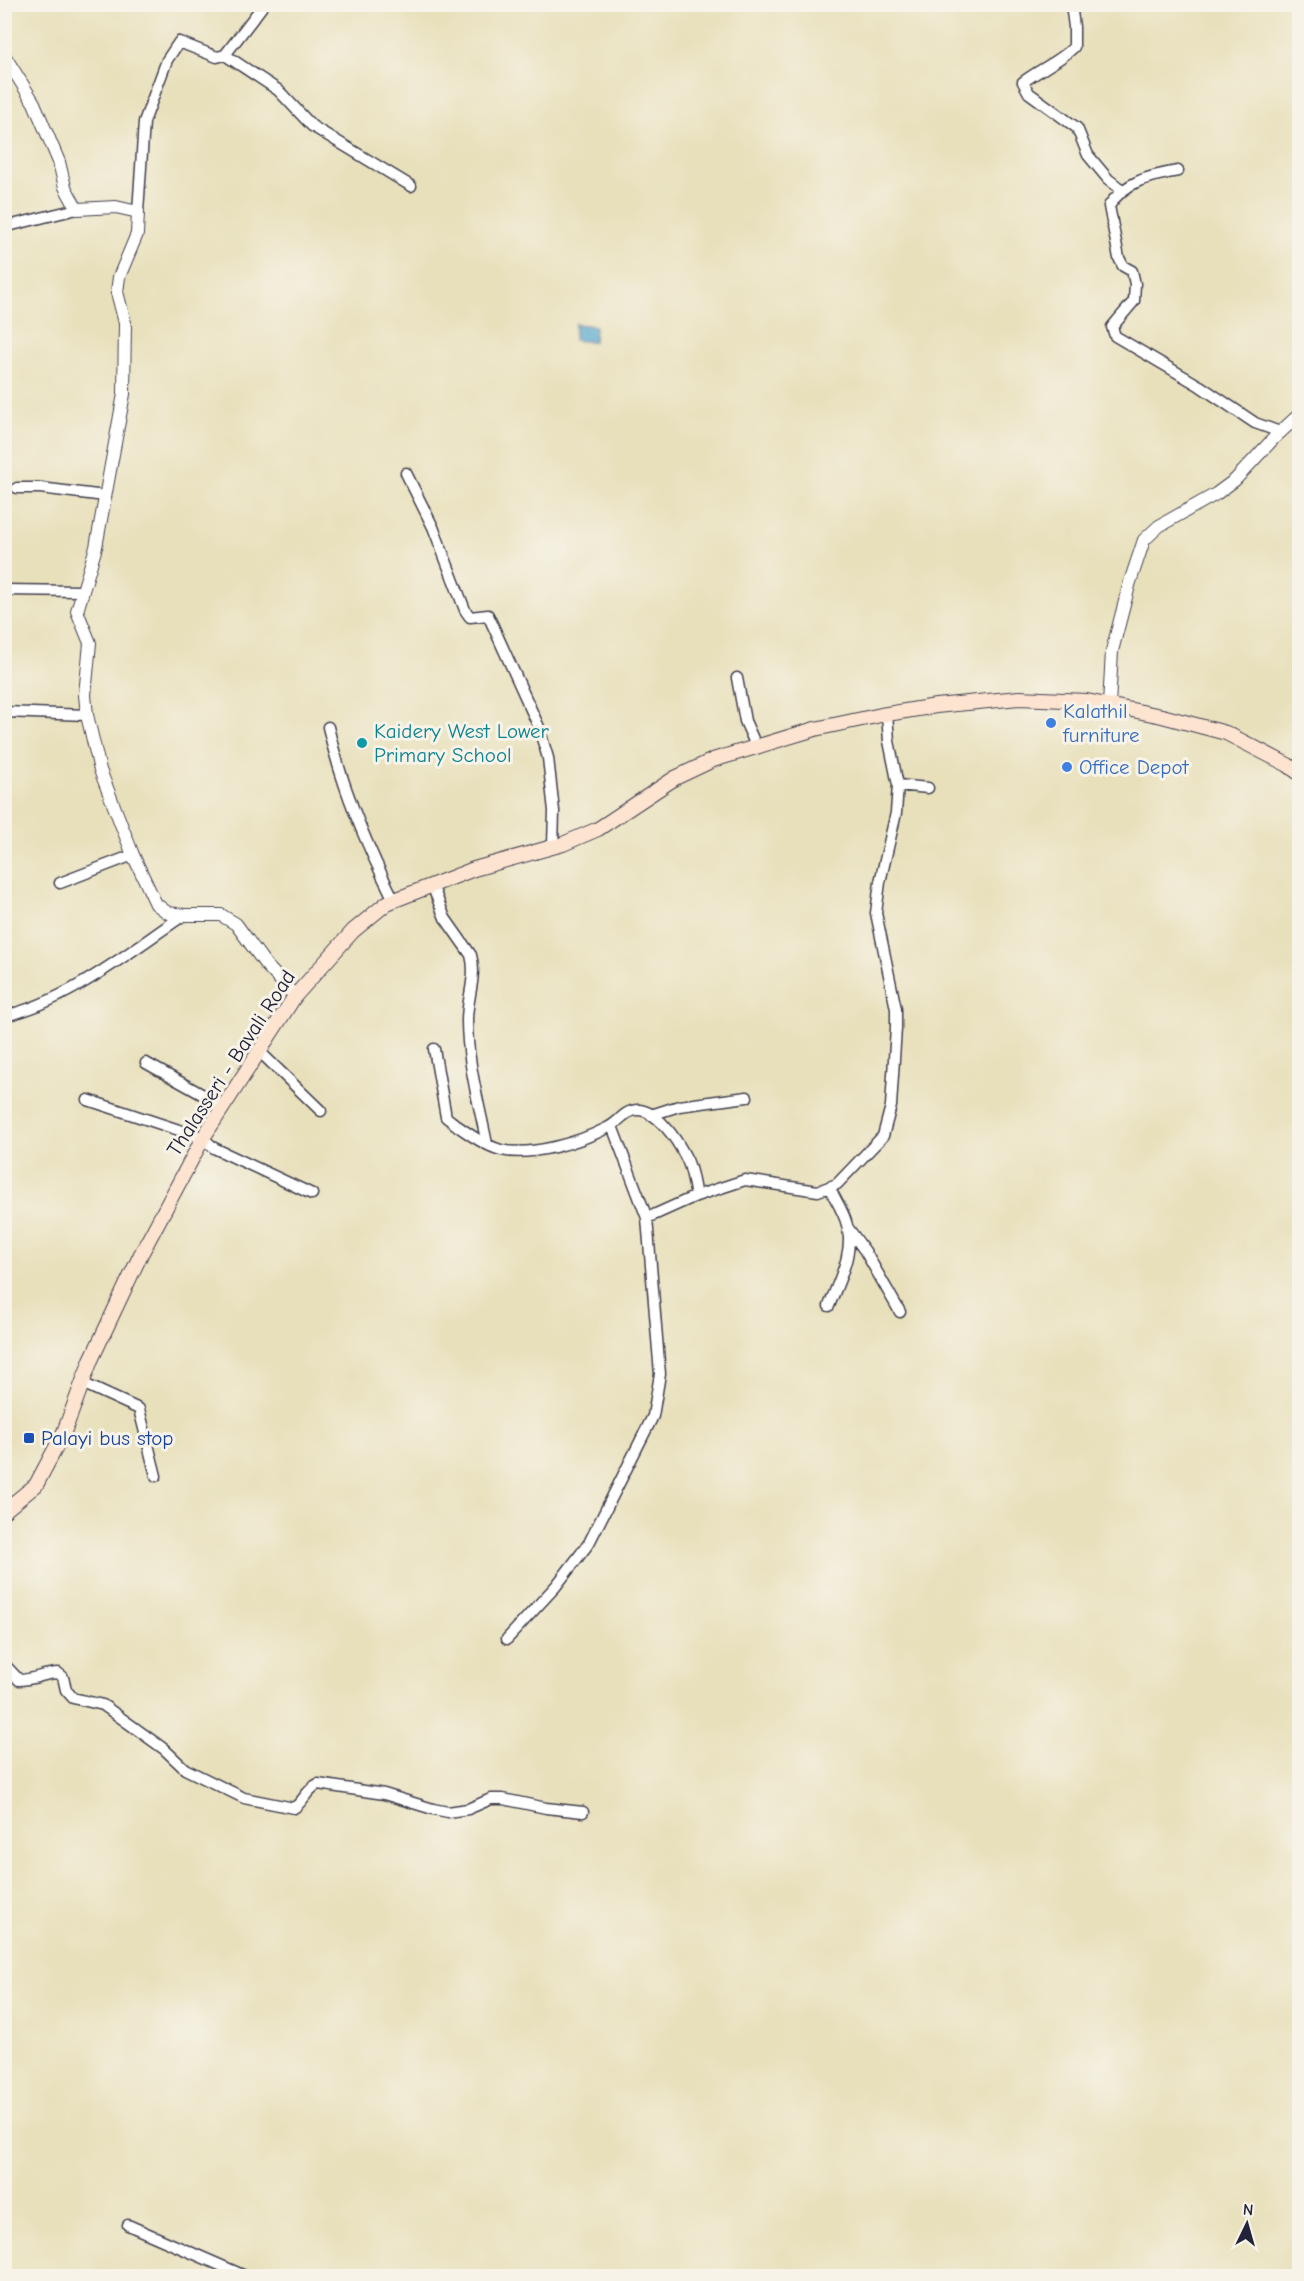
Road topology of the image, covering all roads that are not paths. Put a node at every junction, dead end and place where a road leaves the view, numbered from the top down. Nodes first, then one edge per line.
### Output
1 (264, 4) edge
2 (1071, 4) edge
3 (4, 55) edge
4 (225, 55) junction
5 (1178, 171) dead end
6 (411, 186) dead end
7 (1122, 190) junction
8 (77, 209) junction
9 (138, 212) junction
10 (4, 227) edge
11 (1299, 415) edge
12 (1280, 432) junction
13 (406, 473) dead end
14 (17, 488) dead end
15 (105, 496) junction
16 (4, 590) edge
17 (82, 591) junction
18 (736, 678) dead end
19 (1109, 705) junction
20 (4, 712) edge
21 (887, 714) junction
22 (87, 715) junction
23 (328, 727) dead end
24 (757, 748) junction
25 (1299, 774) edge
26 (898, 785) junction
27 (928, 788) dead end
28 (553, 846) junction
29 (133, 855) junction
30 (60, 883) dead end
31 (432, 885) junction
32 (394, 900) junction
33 (184, 915) junction
34 (295, 996) junction
35 (4, 1016) edge
36 (434, 1049) dead end
37 (258, 1050) junction
38 (146, 1063) dead end
39 (747, 1097) dead end
40 (88, 1100) dead end
41 (223, 1106) junction
42 (321, 1111) dead end
43 (651, 1115) junction
44 (612, 1126) junction
45 (202, 1138) junction
46 (487, 1144) junction
47 (829, 1186) junction
48 (312, 1194) dead end
49 (696, 1196) junction
50 (647, 1218) junction
51 (848, 1228) junction
52 (829, 1306) dead end
53 (900, 1312) dead end
54 (82, 1383) junction
55 (156, 1476) dead end
56 (4, 1510) edge
57 (507, 1639) dead end
58 (4, 1664) edge
59 (583, 1812) dead end
60 (128, 2225) dead end
61 (245, 2277) edge

1 - 4 street
2 - 7 street
3 - 8 street
4 - 6 street
4 - 9 street
5 - 7 street
7 - 12 street
8 - 9 street
8 - 10 street
9 - 15 street
11 - 12 street
12 - 19 street
13 - 28 street
14 - 15 street
15 - 17 street
16 - 17 street
17 - 22 street
18 - 24 street
19 - 21 main road, Thalasseri - Bavali Road
19 - 25 main road, Thalasseri - Bavali Road
20 - 22 street
21 - 24 main road, Thalasseri - Bavali Road
21 - 26 street
22 - 29 street
23 - 32 street
24 - 28 main road, Thalasseri - Bavali Road
26 - 27 street
26 - 47 street
28 - 31 main road, Thalasseri - Bavali Road
29 - 30 street
29 - 33 street
31 - 32 main road, Thalasseri - Bavali Road
31 - 46 street
32 - 34 main road, Thalasseri - Bavali Road
33 - 34 street
33 - 35 street
34 - 37 main road, Thalasseri - Bavali Road
36 - 46 street
37 - 41 main road, Thalasseri - Bavali Road
37 - 42 street
38 - 41 street
39 - 43 street
40 - 45 street
41 - 45 main road, Thalasseri - Bavali Road
43 - 44 street
43 - 49 street
44 - 46 street
44 - 50 street
45 - 48 street
45 - 54 main road, Thalasseri - Bavali Road
47 - 49 street
47 - 51 street
49 - 50 street
50 - 57 street
51 - 52 street
51 - 53 street
54 - 55 street
54 - 56 main road, Thalasseri - Bavali Road
58 - 59 street
60 - 61 street

